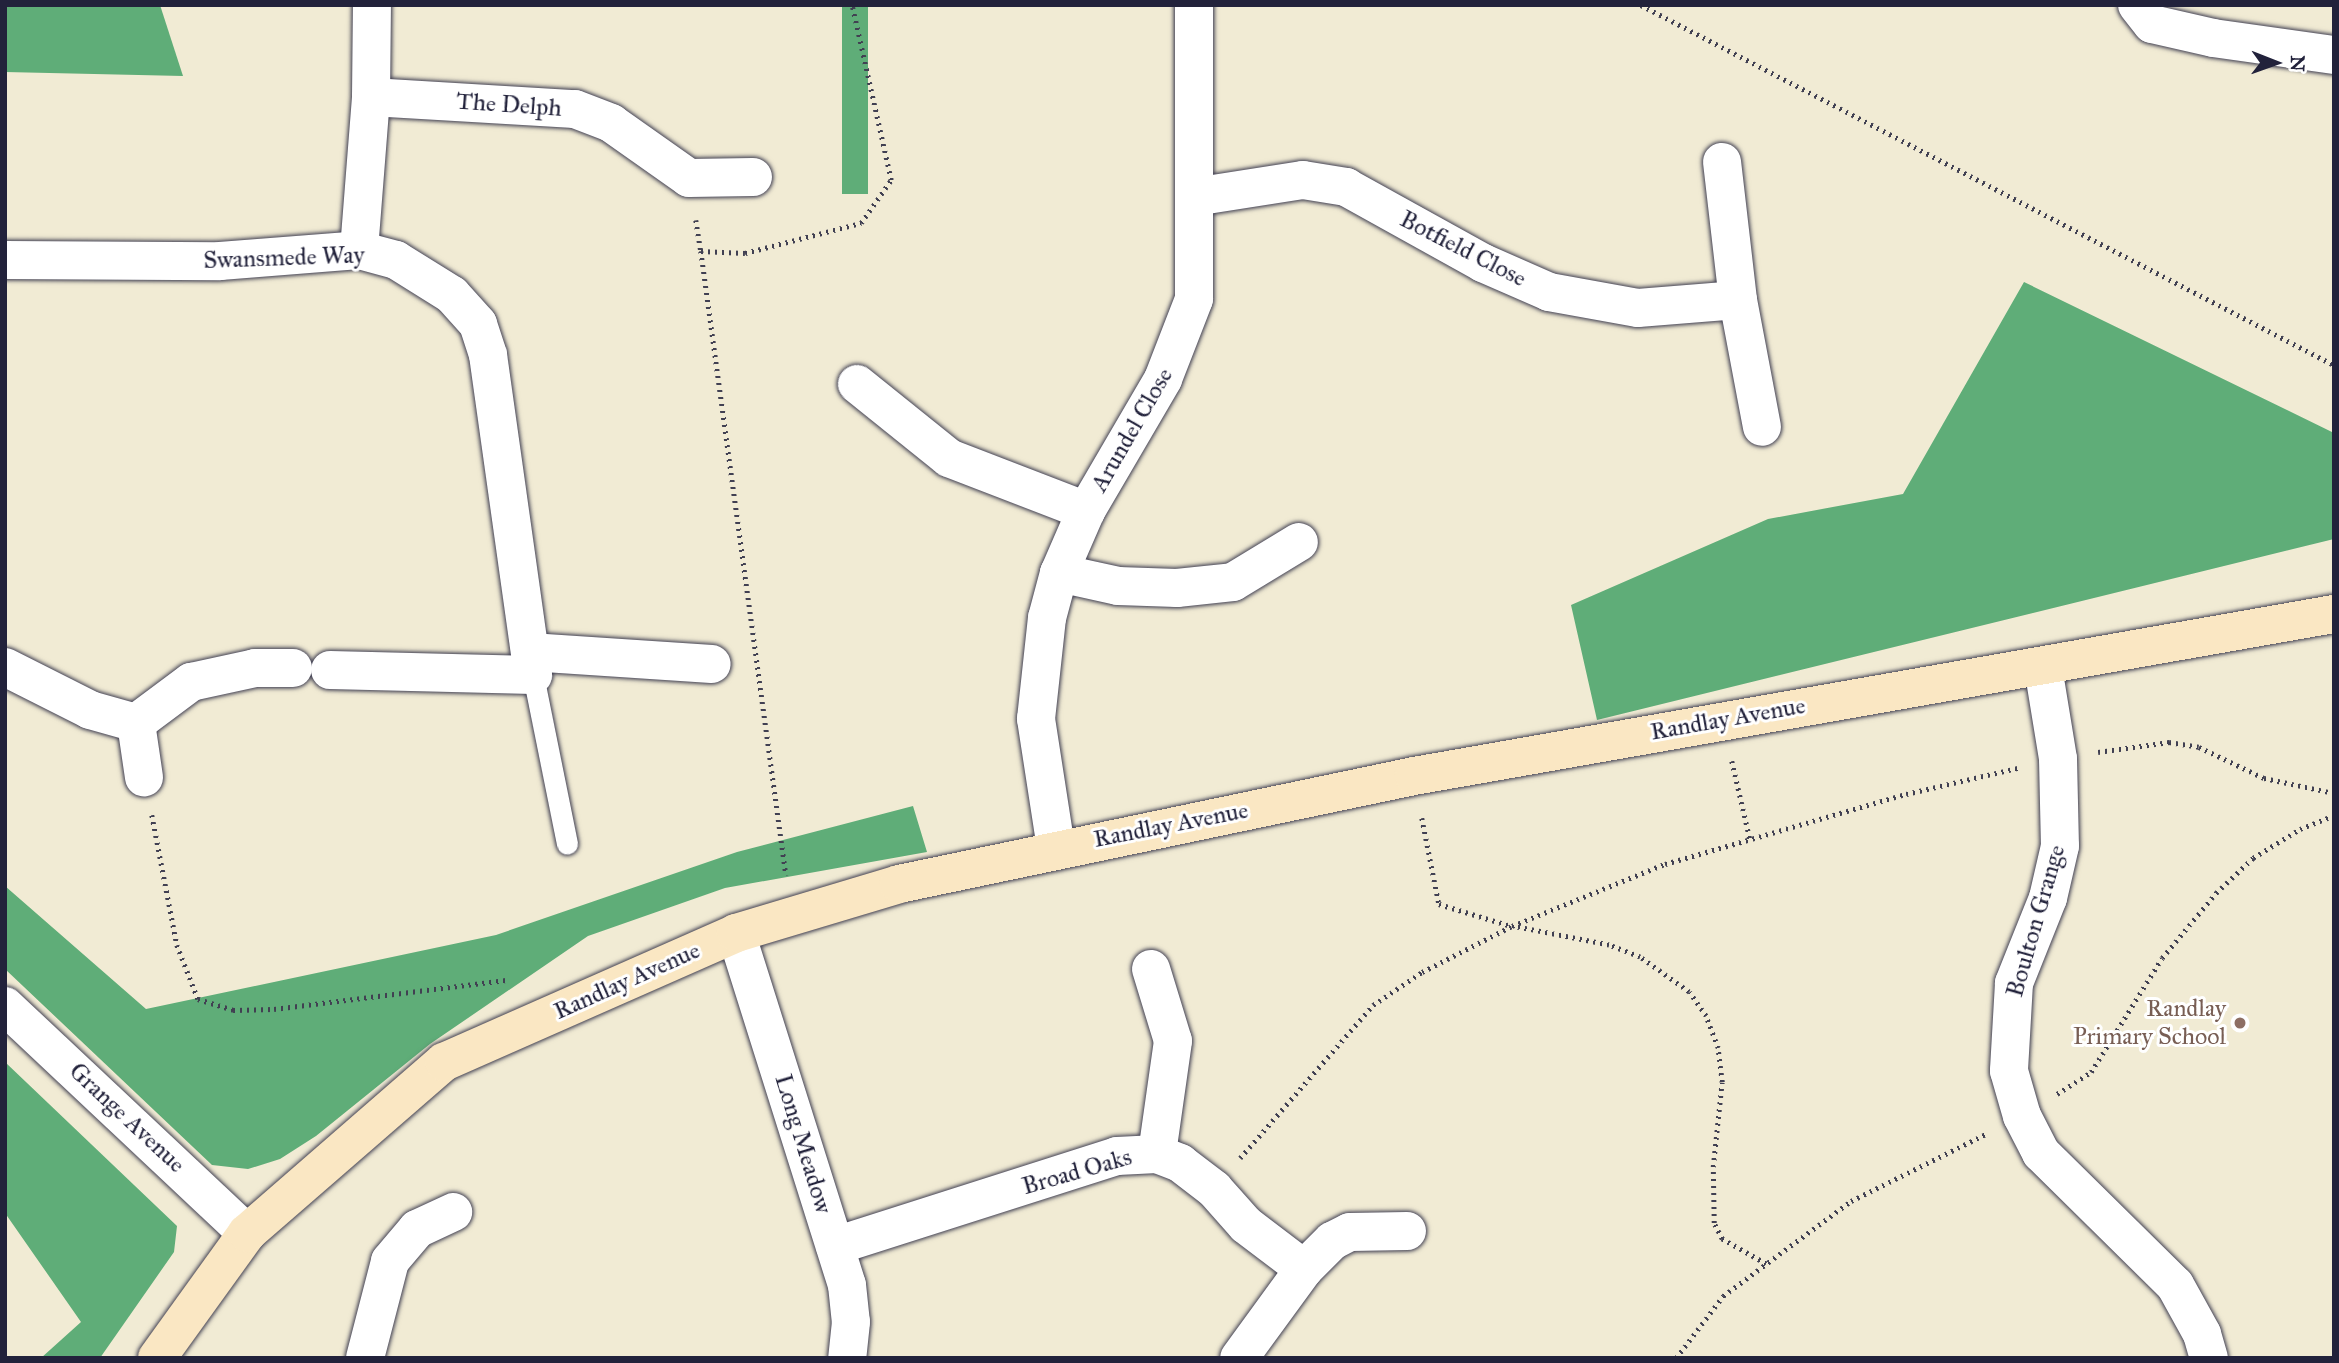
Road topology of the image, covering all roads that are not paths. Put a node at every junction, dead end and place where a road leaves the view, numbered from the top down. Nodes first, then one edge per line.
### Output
1 (372, 5) edge
2 (1194, 5) edge
3 (2137, 5) edge
4 (2334, 55) edge
5 (371, 97) junction
6 (1722, 162) dead end
7 (752, 177) dead end
8 (1194, 197) junction
9 (359, 250) junction
10 (5, 260) edge
11 (1738, 300) junction
12 (857, 384) dead end
13 (1762, 427) dead end
14 (1086, 511) junction
15 (1299, 542) dead end
16 (1059, 573) junction
17 (2334, 614) edge
18 (532, 664) junction
19 (712, 664) dead end
20 (5, 667) edge
21 (2043, 667) junction
22 (293, 668) dead end
23 (330, 670) dead end
24 (136, 723) junction
25 (144, 777) road end
26 (567, 844) dead end
27 (1056, 848) junction
28 (736, 933) junction
29 (1151, 969) dead end
30 (5, 1006) edge
31 (1157, 1154) junction
32 (453, 1212) dead end
33 (1407, 1231) dead end
34 (247, 1233) junction
35 (835, 1246) junction
36 (1304, 1269) junction
37 (157, 1358) edge
38 (365, 1358) edge
39 (847, 1358) edge
40 (1239, 1358) edge
41 (2209, 1358) edge

1 - 5 street
2 - 8 street, Arundel Close
3 - 4 street
5 - 7 street, The Delph
5 - 9 street
6 - 11 street
8 - 11 street, Botfield Close
8 - 14 street, Arundel Close
9 - 10 street, Swansmede Way
9 - 18 street, Swansmede Way
11 - 13 street
12 - 14 street
14 - 16 street, Arundel Close
15 - 16 street
16 - 27 street, Arundel Close
17 - 21 street, Randlay Avenue
18 - 19 street
18 - 23 street
18 - 26 lane
20 - 24 street
21 - 27 street, Randlay Avenue
21 - 41 street, Boulton Grange
22 - 24 street
24 - 25 street
27 - 28 street, Randlay Avenue
28 - 34 street, Randlay Avenue
28 - 35 street, Long Meadow
29 - 31 street
30 - 34 street, Grange Avenue
31 - 35 street, Broad Oaks
31 - 36 street, Broad Oaks
32 - 38 street
33 - 36 street
34 - 37 street, Randlay Avenue
35 - 39 street, Long Meadow
36 - 40 street

